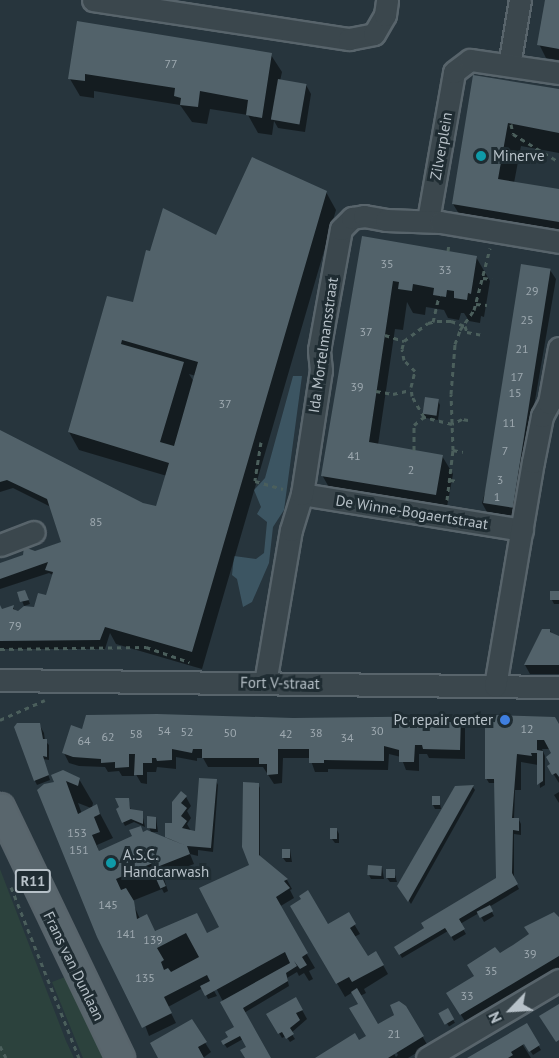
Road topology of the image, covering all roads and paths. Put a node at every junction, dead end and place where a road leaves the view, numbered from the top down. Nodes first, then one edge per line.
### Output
1 (93, 0) edge
2 (387, 0) edge
3 (520, 0) edge
4 (509, 65) junction
5 (559, 73) edge
6 (511, 124) dead end
7 (559, 162) edge
8 (428, 220) junction
9 (494, 232) junction
10 (559, 242) edge
11 (483, 278) junction
12 (492, 279) dead end
13 (439, 296) dead end
14 (476, 304) junction
15 (488, 305) dead end
16 (433, 322) junction
17 (465, 326) junction
18 (385, 335) dead end
19 (482, 335) dead end
20 (404, 341) junction
21 (559, 348) edge
22 (411, 390) junction
23 (376, 391) dead end
24 (424, 417) junction
25 (468, 420) dead end
26 (452, 424) junction
27 (261, 442) dead end
28 (414, 450) dead end
29 (453, 450) junction
30 (463, 452) dead end
31 (450, 480) junction
32 (458, 482) dead end
33 (302, 494) junction
34 (446, 517) junction
35 (522, 530) junction
36 (34, 532) dead end
37 (0, 545) edge
38 (0, 680) edge
39 (265, 683) junction
40 (495, 686) junction
41 (559, 687) edge
42 (0, 807) edge
43 (8, 879) dead end
44 (559, 980) edge
45 (0, 1046) edge
46 (439, 1055) edge
47 (6, 1058) edge
48 (79, 1058) edge
49 (120, 1058) edge

1 - 2 street
3 - 4 street
4 - 5 street
4 - 8 street, Zilverplein
6 - 7 path
8 - 9 street, Ida Mortelmansstraat
8 - 33 street, Ida Mortelmansstraat
9 - 10 street, Ida Mortelmansstraat
9 - 11 path
11 - 12 path
11 - 14 path
13 - 16 path
14 - 15 path
14 - 17 path
16 - 17 path
16 - 20 path
17 - 19 path
17 - 26 path
18 - 20 path
20 - 22 path
21 - 35 street
22 - 23 path
22 - 24 path
24 - 26 path
24 - 28 path
25 - 26 path
26 - 29 path
27 - 33 path
29 - 30 path
29 - 31 path
31 - 32 path
31 - 34 path
33 - 34 street, De Winne-Bogaertstraat
33 - 39 street, Ida Mortelmansstraat
34 - 35 street, De Winne-Bogaertstraat
35 - 40 street
36 - 37 street
38 - 39 street, Fort V-straat
39 - 40 street, Fort V-straat
40 - 41 street, Fort V-straat
42 - 49 main road, Frans van Dunlaan / R11
43 - 48 path
44 - 46 street
45 - 47 path

